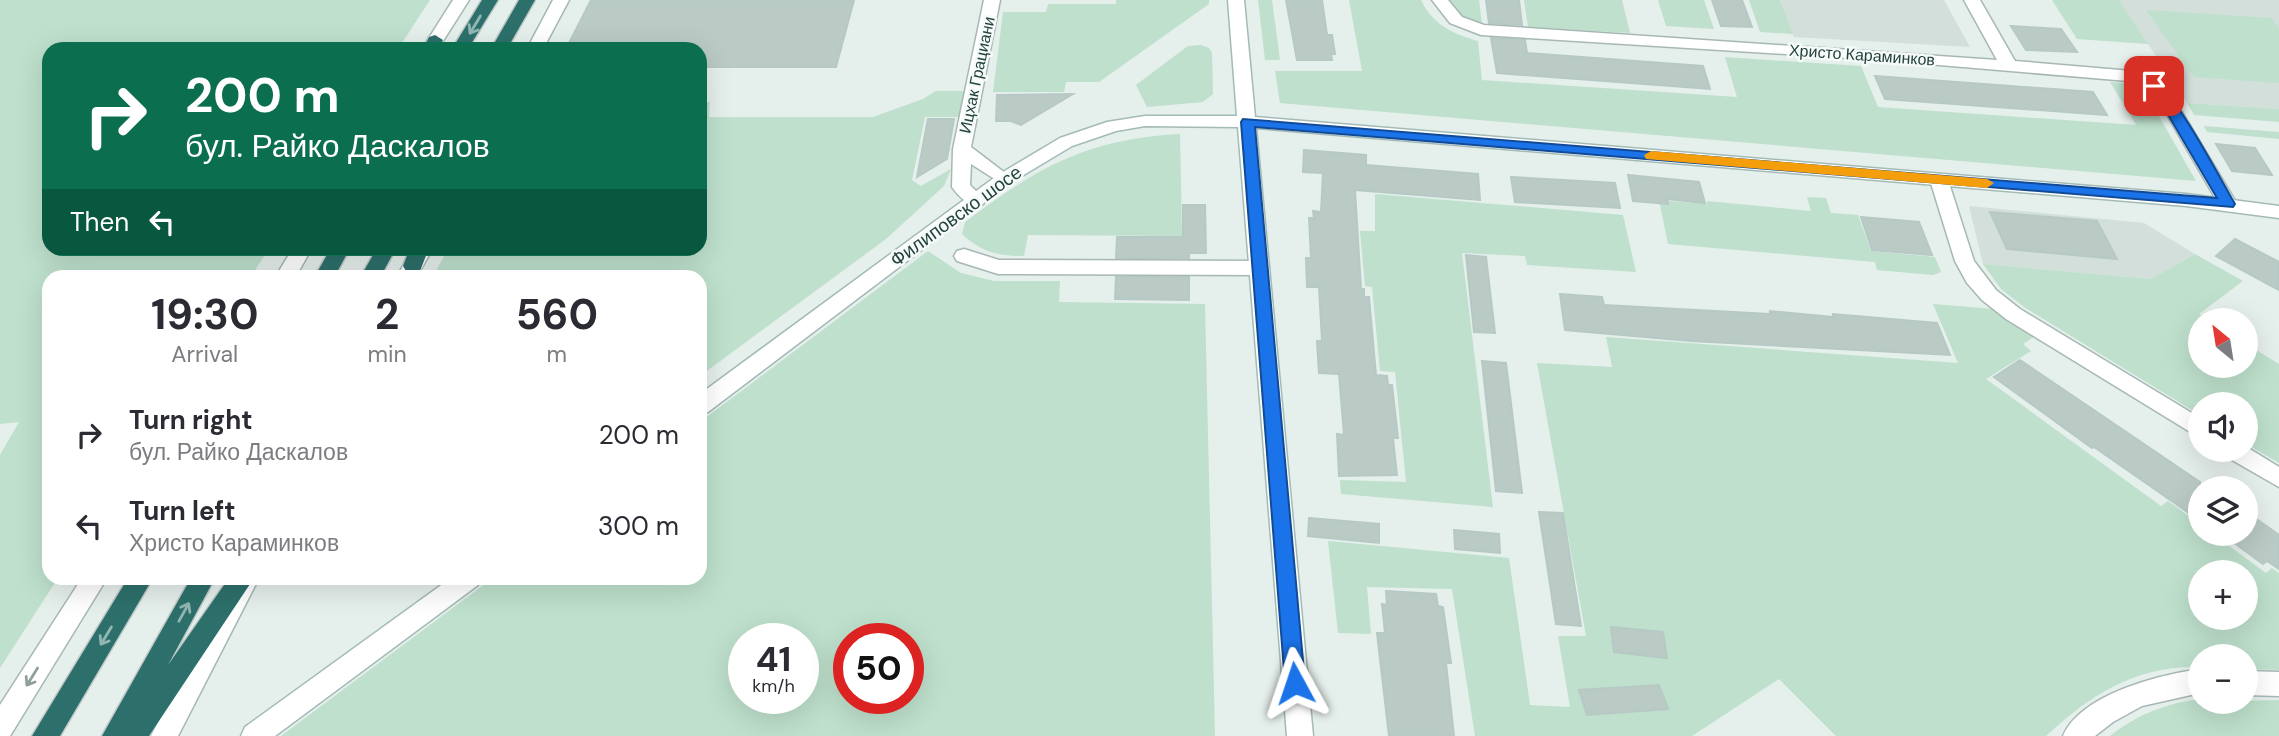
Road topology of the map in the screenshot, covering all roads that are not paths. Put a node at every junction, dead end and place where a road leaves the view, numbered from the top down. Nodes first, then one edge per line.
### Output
1 (461, 0) edge
2 (490, 0) edge
3 (527, 0) edge
4 (561, 0) edge
5 (992, 0) edge
6 (1236, 0) edge
7 (1440, 0) edge
8 (1972, 0) edge
9 (435, 42) edge
10 (464, 42) edge
11 (503, 42) edge
12 (539, 42) edge
13 (2009, 66) junction
14 (1248, 122) junction
15 (962, 149) junction
16 (1004, 179) junction
17 (1939, 180) junction
18 (976, 200) junction
19 (2228, 204) junction
20 (2279, 212) edge
21 (964, 257) dead end
22 (1259, 268) junction
23 (707, 401) edge
24 (2188, 422) edge
25 (2253, 462) edge
26 (2279, 478) edge
27 (91, 585) edge
28 (137, 585) edge
29 (199, 585) edge
30 (237, 585) edge
31 (243, 585) edge
32 (459, 585) edge
33 (2188, 682) edge
34 (2258, 683) edge
35 (2279, 684) edge
36 (0, 727) edge
37 (45, 736) edge
38 (115, 736) edge
39 (134, 736) edge
40 (163, 736) edge
41 (254, 736) edge
42 (1300, 736) edge
43 (2076, 736) edge

1 - 9 street
2 -> 10 highway
3 - 11 highway
4 - 12 street
5 - 15 street, Ицхак Грациани
6 - 14 street
7 - 13 street, Христо Караминков
8 - 13 street
13 - 19 street, Христо Караминков
14 - 16 street, Филиповско шосе
14 - 17 street, Филиповско шосе
14 - 22 street
15 - 16 street, Ицхак Грациани
15 - 18 street, Ицхак Грациани
16 - 18 street, Филиповско шосе
17 - 19 street, Филиповско шосе
17 - 24 street
18 - 23 street, Филиповско шосе
19 - 20 street, Филиповско шосе
21 - 22 street
22 - 42 street
25 - 26 street
27 -> 36 street
28 -> 37 highway
38 -> 29 highway
30 - 39 highway
31 - 40 street
32 - 41 street
33 - 43 street
34 - 35 street

